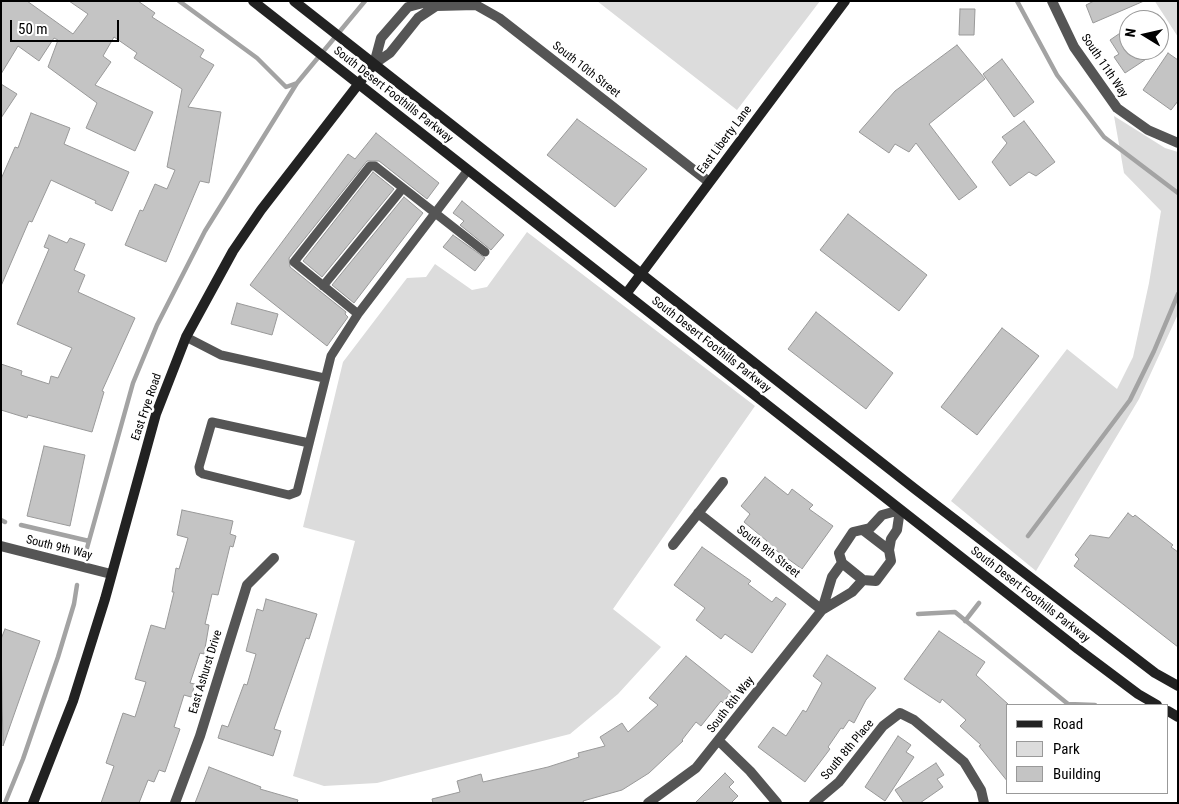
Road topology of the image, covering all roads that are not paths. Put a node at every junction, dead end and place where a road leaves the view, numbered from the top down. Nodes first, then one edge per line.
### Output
1 (252, 1) edge
2 (294, 1) edge
3 (845, 1) edge
4 (1052, 1) edge
5 (436, 6) junction
6 (399, 16) junction
7 (411, 24) junction
8 (374, 64) junction
9 (358, 84) junction
10 (1178, 143) edge
11 (468, 170) junction
12 (709, 182) junction
13 (403, 188) junction
14 (436, 213) junction
15 (486, 252) dead end
16 (641, 274) junction
17 (323, 286) junction
18 (626, 294) junction
19 (358, 314) junction
20 (186, 337) junction
21 (324, 378) junction
22 (308, 443) junction
23 (723, 482) dead end
24 (900, 510) junction
25 (698, 513) junction
26 (863, 530) junction
27 (673, 545) dead end
28 (1, 546) edge
29 (889, 550) junction
30 (274, 558) dead end
31 (842, 563) junction
32 (112, 574) junction
33 (864, 580) junction
34 (822, 610) junction
35 (1178, 686) edge
36 (1155, 704) edge
37 (719, 741) junction
38 (33, 803) edge
39 (175, 803) edge
40 (648, 803) edge
41 (777, 803) edge
42 (814, 803) edge
43 (984, 803) edge

1 - 9 street, South Desert Foothills Parkway
2 - 8 street, South Desert Foothills Parkway
3 - 12 street, East Liberty Lane
4 - 10 street, South 11th Way
5 - 6 street, East Frye Road
5 - 7 street, East Frye Road
5 - 12 street, South 10th Street
6 - 7 street
6 - 8 street, East Frye Road
7 - 8 street, East Frye Road
8 - 9 street, East Frye Road
8 - 16 street, South Desert Foothills Parkway
9 - 11 street, South Desert Foothills Parkway
9 - 20 street, East Frye Road
11 - 14 lane
11 - 18 street, South Desert Foothills Parkway
12 - 16 street, East Liberty Lane
13 - 14 lane
13 - 17 lane
13 - 17 lane
14 - 15 lane
14 - 19 lane
16 - 18 street, East Liberty Lane
16 - 35 street, South Desert Foothills Parkway
17 - 19 lane
18 - 24 street, South Desert Foothills Parkway
19 - 21 lane
20 - 21 lane
20 - 32 street, East Frye Road
21 - 22 lane
22 - 22 lane
23 - 25 street
24 - 26 street, South 8th Way
24 - 29 street, South 8th Way
24 - 36 street, South Desert Foothills Parkway
25 - 27 street
25 - 34 street, South 9th Street
26 - 29 street
26 - 31 street, South 8th Way
28 - 32 street, South 9th Way
29 - 33 street, South 8th Way
30 - 39 street, East Ashurst Drive
31 - 33 street
31 - 34 street, South 8th Way
32 - 38 street, East Frye Road
33 - 34 street, South 8th Way
34 - 37 street, South 8th Way
37 - 40 street, South 8th Way
37 - 41 street
42 - 43 street, South 8th Place

